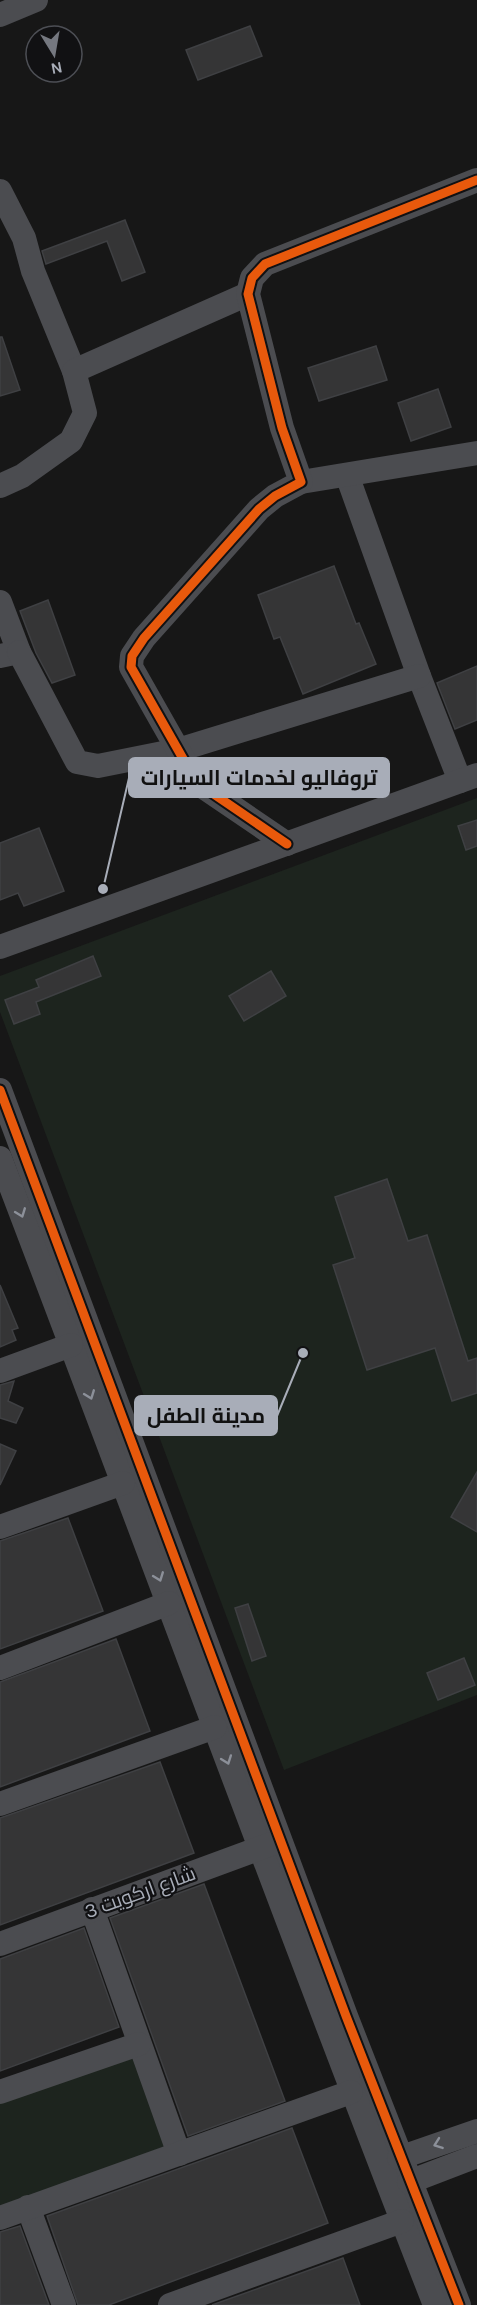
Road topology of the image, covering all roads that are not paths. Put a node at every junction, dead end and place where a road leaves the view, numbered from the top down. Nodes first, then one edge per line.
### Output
1 (28, 2) edge
2 (0, 15) edge
3 (477, 180) edge
4 (0, 191) edge
5 (248, 294) junction
6 (74, 371) junction
7 (477, 453) edge
8 (347, 475) junction
9 (301, 482) junction
10 (0, 486) edge
11 (0, 602) edge
12 (9, 654) edge
13 (418, 676) junction
14 (178, 750) junction
15 (469, 778) edge
16 (287, 843) junction
17 (0, 947) edge
18 (0, 1090) edge
19 (0, 1158) edge
20 (71, 1345) junction
21 (0, 1371) edge
22 (123, 1483) junction
23 (0, 1527) edge
24 (169, 1603) junction
25 (0, 1668) edge
26 (215, 1727) junction
27 (0, 1804) edge
28 (270, 1844) junction
29 (92, 1909) junction
30 (0, 1944) edge
31 (139, 2043) junction
32 (0, 2092) edge
33 (351, 2092) junction
34 (477, 2131) edge
35 (179, 2154) junction
36 (477, 2156) edge
37 (399, 2158) junction
38 (409, 2182) junction
39 (28, 2207) junction
40 (0, 2218) edge
41 (402, 2222) junction
42 (64, 2305) edge
43 (170, 2305) edge
44 (435, 2305) edge
45 (459, 2305) edge

1 - 2 street
3 - 5 street
4 - 6 street
5 - 6 street
5 - 9 street
6 - 10 street
7 - 8 street
8 - 9 street
8 - 13 street
9 - 14 street
11 - 12 street
12 - 14 street
13 - 14 street
13 - 15 street
14 - 16 street
15 - 16 street
16 - 17 street
18 - 28 street
19 -> 20 street
20 - 21 street
20 -> 22 street
22 - 23 street
22 -> 24 street
24 - 25 street
24 - 26 street
26 - 27 street
26 -> 28 street
28 - 29 street, شارع اركويت 3
28 - 33 street
28 - 37 street
29 - 30 street, شارع اركويت 3
29 - 31 street
31 - 32 street
31 - 35 street
33 - 35 street
33 - 41 street
34 -> 37 street
35 - 39 street
36 - 38 street
37 - 38 street
38 - 45 street
39 - 40 street
39 - 42 street
41 - 43 street
41 - 44 street

